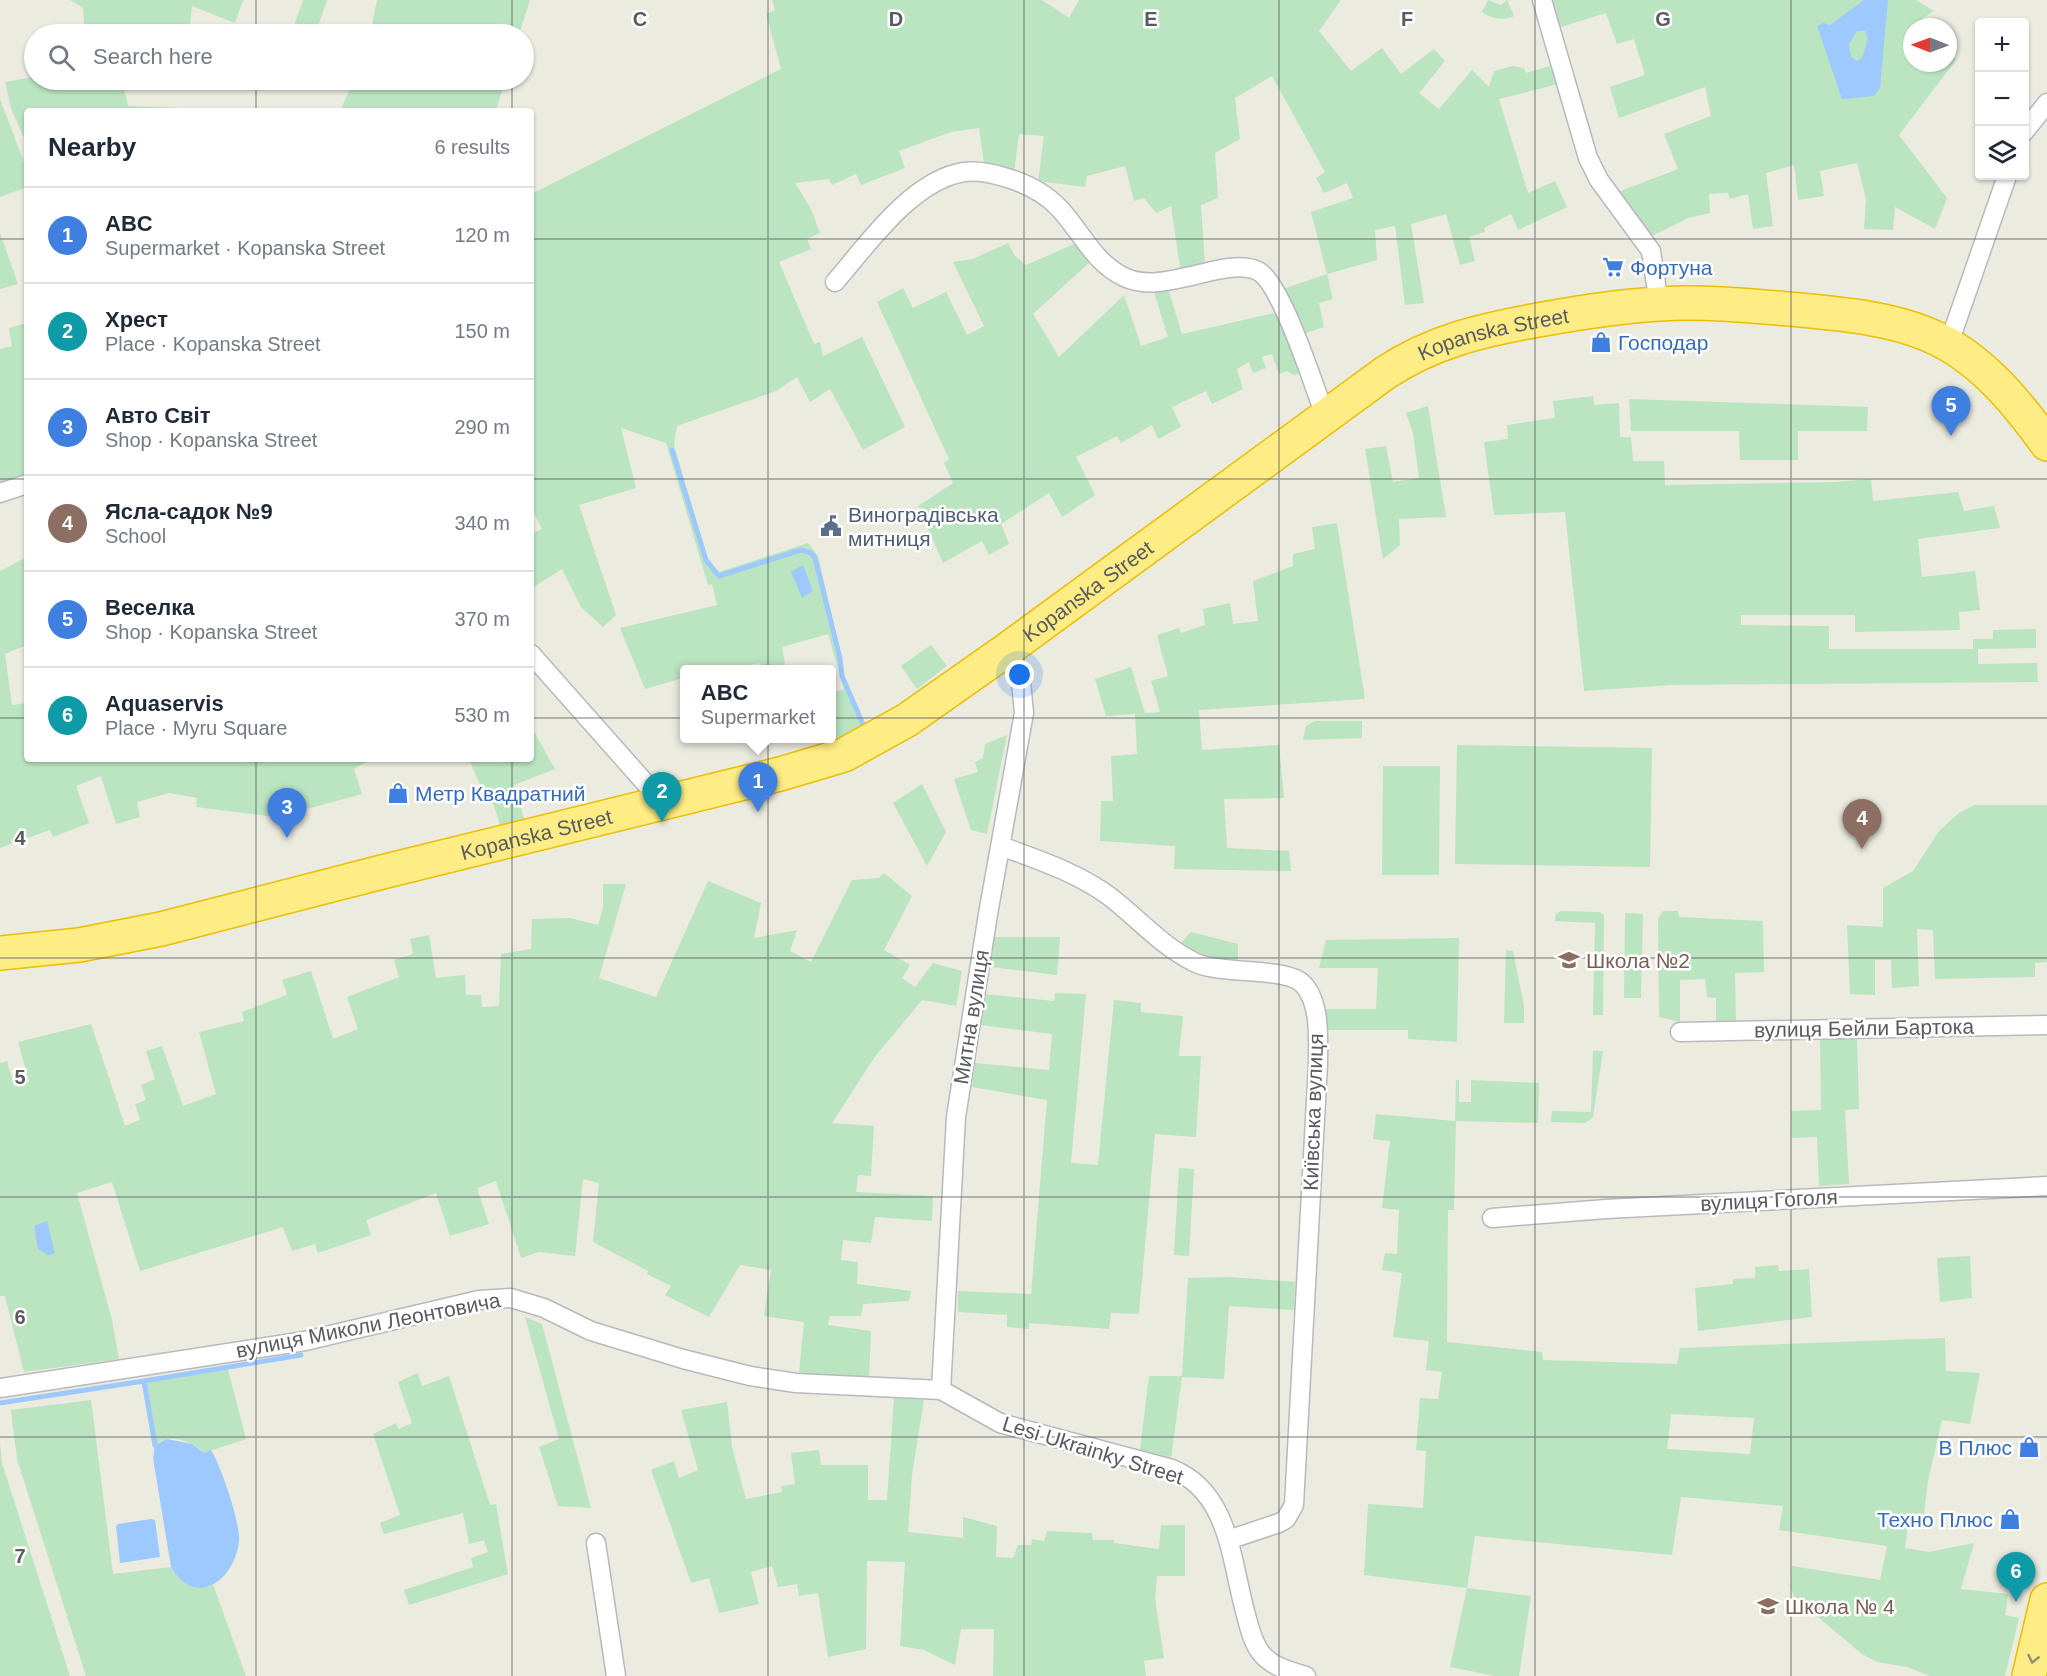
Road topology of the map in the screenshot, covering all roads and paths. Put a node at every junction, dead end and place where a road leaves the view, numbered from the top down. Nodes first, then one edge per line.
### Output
1 (1542, 0) edge
2 (2047, 103) edge
3 (2029, 127) edge
4 (2006, 180) edge
5 (835, 282) dead end
6 (1659, 304) junction
7 (1948, 346) junction
8 (2004, 390) junction
9 (2047, 408) edge
10 (1326, 418) junction
11 (2047, 444) edge
12 (24, 485) edge
13 (0, 492) edge
14 (1008, 650) junction
15 (534, 657) edge
16 (663, 803) junction
17 (1001, 846) junction
18 (0, 953) edge
19 (2047, 1025) edge
20 (1680, 1032) dead end
21 (2047, 1186) edge
22 (1492, 1218) dead end
23 (0, 1388) edge
24 (941, 1390) junction
25 (1228, 1540) junction
26 (596, 1543) dead end
27 (2047, 1600) edge
28 (1294, 1674) edge
29 (616, 1676) edge
30 (2029, 1676) edge

1 - 6 street
2 - 3 street
4 - 7 street
5 - 10 street
6 - 7 highway, Kopanska Street
6 - 10 highway, Kopanska Street
7 - 8 highway, Kopanska Street
8 - 9 highway
8 - 11 highway, Kopanska Street
10 - 14 highway, Kopanska Street
12 - 13 street
14 - 16 highway, Kopanska Street
14 - 17 street, Митна вулиця
15 - 16 street
16 - 18 highway, Kopanska Street
17 - 24 street, Митна вулиця
17 - 25 street, Київська вулиця
19 - 20 street, вулиця Бейли Бартока
21 - 22 street, вулиця Гоголя
23 - 24 street, вулиця Миколи Леонтовича
24 - 25 street, Lesi Ukrainky Street
25 - 28 street, Lesi Ukrainky Street
26 - 29 street
27 -> 30 highway

